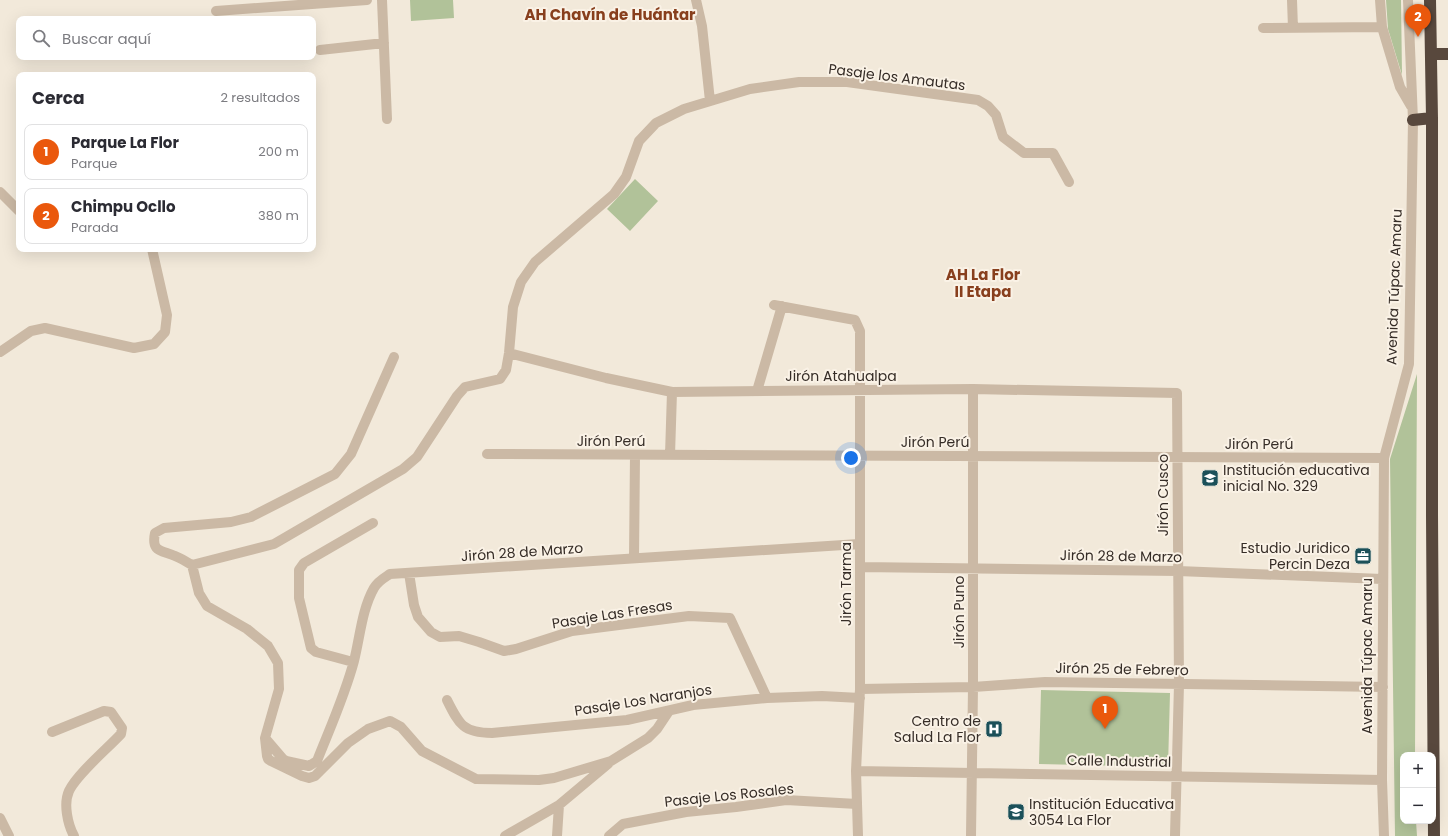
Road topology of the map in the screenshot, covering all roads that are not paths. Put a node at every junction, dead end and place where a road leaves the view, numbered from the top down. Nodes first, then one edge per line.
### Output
1 (367, 0) edge
2 (382, 0) edge
3 (696, 0) edge
4 (1292, 0) edge
5 (1380, 0) edge
6 (1408, 0) edge
7 (1430, 0) edge
8 (313, 2) edge
9 (216, 11) dead end
10 (1382, 27) junction
11 (1263, 28) dead end
12 (1293, 28) junction
13 (384, 43) junction
14 (320, 50) dead end
15 (1431, 54) junction
16 (1448, 54) edge
17 (710, 101) junction
18 (1412, 114) junction
19 (1432, 118) junction
20 (387, 119) dead end
21 (1069, 182) dead end
22 (0, 192) edge
23 (16, 208) edge
24 (153, 252) edge
25 (0, 352) edge
26 (509, 353) junction
27 (394, 357) dead end
28 (973, 389) junction
29 (860, 390) junction
30 (757, 391) junction
31 (672, 392) junction
32 (1176, 393) joint
33 (487, 454) dead end
34 (635, 455) junction
35 (670, 455) junction
36 (860, 456) junction
37 (973, 457) junction
38 (1177, 457) junction
39 (1384, 458) junction
40 (373, 523) dead end
41 (859, 544) junction
42 (634, 558) junction
43 (192, 565) junction
44 (860, 567) junction
45 (972, 568) junction
46 (1178, 571) junction
47 (409, 573) junction
48 (1382, 579) junction
49 (353, 662) junction
50 (1179, 684) junction
51 (973, 687) junction
52 (1382, 687) junction
53 (860, 693) junction
54 (767, 698) junction
55 (447, 700) dead end
56 (669, 711) junction
57 (52, 732) dead end
58 (265, 738) junction
59 (611, 762) junction
60 (856, 771) junction
61 (972, 773) junction
62 (1177, 776) junction
63 (1382, 780) junction
64 (857, 804) junction
65 (559, 805) junction
66 (0, 818) edge
67 (9, 836) edge
68 (74, 836) edge
69 (505, 836) edge
70 (557, 836) edge
71 (609, 836) edge
72 (858, 836) edge
73 (971, 836) edge
74 (1175, 836) edge
75 (1384, 836) edge
76 (1434, 836) edge

1 - 8 street
2 - 13 street
3 - 17 street
4 - 12 street
5 - 10 street
6 - 18 street, Avenida Túpac Amaru
7 - 15 highway
8 - 9 street
10 - 12 street
10 - 18 street
11 - 12 street
13 - 14 street
13 - 20 street
15 - 16 highway
15 - 19 highway
17 - 21 street, Pasaje los Amautas
17 - 26 street, Pasaje los Amautas
18 - 19 highway
18 - 39 street, Avenida Túpac Amaru
19 - 76 highway
22 - 23 street
24 - 25 street
26 - 31 street, Jirón Atahualpa
26 - 43 street, Pasaje los Amautas
27 - 43 street
28 - 29 street, Jirón Atahualpa
28 - 32 street, Jirón Atahualpa
28 - 37 street, Jirón Puno
29 - 30 street, Jirón Atahualpa
29 - 30 street, Jirón Tarma
29 - 36 street, Jirón Tarma
30 - 31 street, Jirón Atahualpa
31 - 35 street
32 - 38 street, Jirón Cusco
33 - 34 street, Jirón Perú
34 - 35 street, Jirón Perú
34 - 42 street
35 - 36 street, Jirón Perú
36 - 37 street, Jirón Perú
36 - 41 street, Jirón Tarma
37 - 38 street, Jirón Perú
37 - 45 street, Jirón Puno
38 - 39 street, Jirón Perú
38 - 46 street, Jirón Cusco
39 - 48 street, Avenida Túpac Amaru
40 - 49 street
41 - 42 street, Jirón 28 de Marzo
41 - 44 street, Jirón Tarma
42 - 47 street, Jirón 28 de Marzo
43 - 58 street
44 - 45 street, Jirón 28 de Marzo
44 - 53 street, Jirón Tarma
45 - 46 street, Jirón 28 de Marzo
45 - 51 street, Jirón Puno
46 - 48 street, Jirón 28 de Marzo
46 - 50 street, Jirón Cusco
47 - 49 street, Jirón 28 de Marzo
47 - 54 street, Pasaje Las Fresas
48 - 52 street, Avenida Túpac Amaru
49 - 58 street, Jirón 28 de Marzo
50 - 51 street, Jirón 25 de Febrero
50 - 52 street, Jirón 25 de Febrero
50 - 62 street, Jirón Cusco
51 - 53 street, Jirón 25 de Febrero
51 - 61 street, Jirón Puno
52 - 63 street, Avenida Túpac Amaru
53 - 54 street, Pasaje Los Naranjos
53 - 60 street, Jirón Tarma
54 - 56 street, Pasaje Los Naranjos
55 - 56 street, Pasaje Los Naranjos
56 - 59 street
57 - 68 street
58 - 59 street
59 - 65 street
60 - 61 street, Calle Industrial
60 - 64 street, Jirón Tarma
61 - 62 street, Calle Industrial
61 - 73 street, Jirón Puno
62 - 63 street, Calle Industrial
62 - 74 street, Jirón Cusco
63 - 75 street, Avenida Túpac Amaru
64 - 71 street, Pasaje Los Rosales
64 - 72 street, Jirón Tarma
65 - 69 street
65 - 70 street
66 - 67 street

